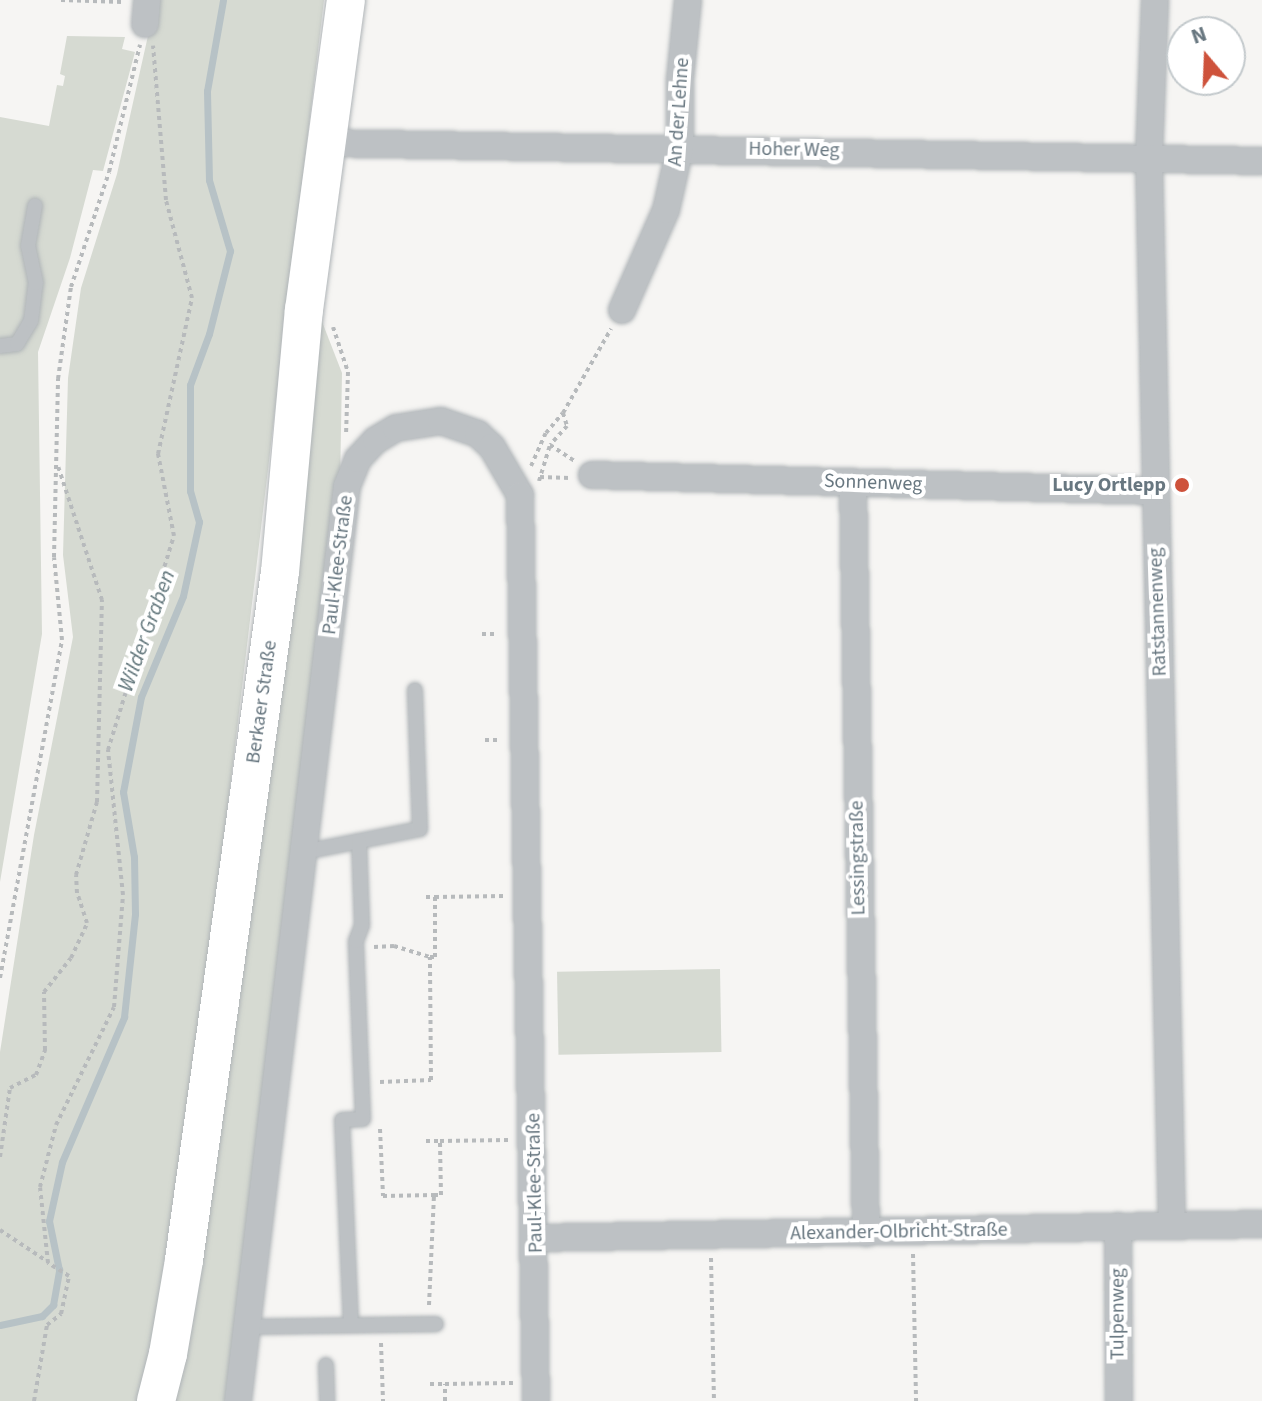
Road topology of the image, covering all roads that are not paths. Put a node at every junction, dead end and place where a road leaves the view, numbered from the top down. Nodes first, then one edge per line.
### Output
1 (346, 0) edge
2 (688, 0) edge
3 (1155, 0) edge
4 (326, 143) junction
5 (680, 148) junction
6 (1149, 158) junction
7 (1262, 161) edge
8 (35, 206) dead end
9 (622, 310) road end
10 (0, 346) edge
11 (592, 475) dead end
12 (853, 482) junction
13 (1155, 491) junction
14 (415, 690) dead end
15 (359, 841) junction
16 (304, 852) junction
17 (1262, 1224) edge
18 (1172, 1225) junction
19 (1118, 1226) junction
20 (866, 1233) junction
21 (536, 1238) junction
22 (432, 1324) road end
23 (351, 1325) junction
24 (247, 1327) junction
25 (326, 1365) dead end
26 (536, 1392) edge
27 (156, 1401) edge
28 (238, 1401) edge
29 (327, 1401) edge
30 (1119, 1401) edge

1 - 4 main road, Berkaer Straße
2 - 5 street, An der Lehne
3 - 6 street, Ratstannenweg
4 - 5 street, Hoher Weg
4 - 27 main road, Berkaer Straße
5 - 6 street, Hoher Weg
5 - 9 street, An der Lehne
6 - 7 street, Hoher Weg
6 - 13 street, Ratstannenweg
8 - 10 lane
11 - 12 street, Sonnenweg
12 - 13 street, Sonnenweg
12 - 20 street, Lessingstraße
13 - 18 street, Ratstannenweg
14 - 15 lane
15 - 16 lane
15 - 23 lane
16 - 21 street, Paul-Klee-Straße
16 - 24 street, Paul-Klee-Straße
17 - 18 street, Alexander-Olbricht-Straße
18 - 19 street, Alexander-Olbricht-Straße
19 - 20 street, Alexander-Olbricht-Straße
19 - 30 street, Tulpenweg
20 - 21 street, Alexander-Olbricht-Straße
21 - 26 street, Paul-Klee-Straße
22 - 23 lane
23 - 24 lane
24 - 28 street, Paul-Klee-Straße
25 - 29 lane

